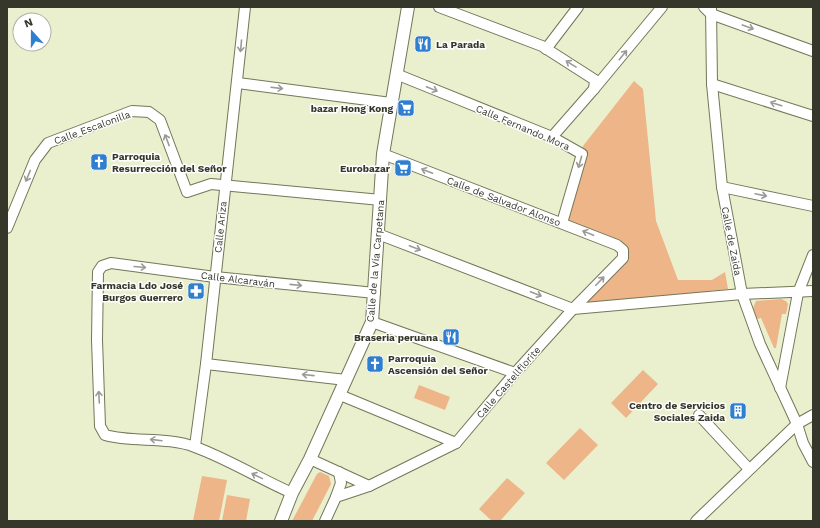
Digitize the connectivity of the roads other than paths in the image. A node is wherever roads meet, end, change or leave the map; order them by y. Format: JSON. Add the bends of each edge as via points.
{"nodes":[{"id":1,"x":245,"y":7,"type":"edge"},
{"id":2,"x":408,"y":7,"type":"edge"},
{"id":3,"x":439,"y":7,"type":"edge"},
{"id":4,"x":578,"y":7,"type":"edge"},
{"id":5,"x":662,"y":7,"type":"edge"},
{"id":6,"x":709,"y":9,"type":"edge"},
{"id":7,"x":546,"y":48,"type":"junction"},
{"id":8,"x":813,"y":50,"type":"edge"},
{"id":9,"x":396,"y":74,"type":"junction"},
{"id":10,"x":238,"y":83,"type":"junction"},
{"id":11,"x":712,"y":84,"type":"junction"},
{"id":12,"x":594,"y":89,"type":"junction"},
{"id":13,"x":391,"y":103,"type":"junction"},
{"id":14,"x":813,"y":116,"type":"edge"},
{"id":15,"x":552,"y":137,"type":"junction"},
{"id":16,"x":383,"y":154,"type":"junction"},
{"id":17,"x":225,"y":185,"type":"junction"},
{"id":18,"x":722,"y":187,"type":"junction"},
{"id":19,"x":381,"y":200,"type":"junction"},
{"id":20,"x":813,"y":206,"type":"edge"},
{"id":21,"x":562,"y":223,"type":"junction"},
{"id":22,"x":7,"y":228,"type":"edge"},
{"id":23,"x":378,"y":234,"type":"junction"},
{"id":24,"x":623,"y":250,"type":"joint"},
{"id":25,"x":813,"y":255,"type":"edge"},
{"id":26,"x":215,"y":277,"type":"junction"},
{"id":27,"x":813,"y":291,"type":"edge"},
{"id":28,"x":375,"y":293,"type":"junction"},
{"id":29,"x":798,"y":293,"type":"junction"},
{"id":30,"x":742,"y":294,"type":"junction"},
{"id":31,"x":573,"y":309,"type":"junction"},
{"id":32,"x":372,"y":322,"type":"junction"},
{"id":33,"x":206,"y":364,"type":"junction"},
{"id":34,"x":514,"y":374,"type":"junction"},
{"id":35,"x":346,"y":380,"type":"junction"},
{"id":36,"x":780,"y":388,"type":"junction"},
{"id":37,"x":340,"y":395,"type":"junction"},
{"id":38,"x":699,"y":415,"type":"dead end"},
{"id":39,"x":813,"y":415,"type":"edge"},
{"id":40,"x":797,"y":424,"type":"junction"},
{"id":41,"x":456,"y":443,"type":"junction"},
{"id":42,"x":195,"y":446,"type":"junction"},
{"id":43,"x":310,"y":459,"type":"junction"},
{"id":44,"x":813,"y":462,"type":"edge"},
{"id":45,"x":749,"y":469,"type":"junction"},
{"id":46,"x":339,"y":472,"type":"junction"},
{"id":47,"x":369,"y":486,"type":"junction"},
{"id":48,"x":292,"y":493,"type":"junction"},
{"id":49,"x":336,"y":498,"type":"junction"},
{"id":50,"x":281,"y":521,"type":"edge"},
{"id":51,"x":325,"y":521,"type":"edge"},
{"id":52,"x":696,"y":521,"type":"edge"}],
"edges":[{"from":1,"to":10,"type":"street","name":"Calle Ariza","one_way":true},
{"from":2,"to":9,"type":"street","name":"Calle de la Vía Carpetana"},
{"from":3,"to":7,"type":"street"},
{"from":4,"to":7,"type":"street"},
{"from":12,"to":5,"type":"street","one_way":true},
{"from":6,"to":8,"type":"street","one_way":true},
{"from":6,"to":11,"type":"street","name":"Calle de Zaida"},
{"from":12,"to":7,"type":"street","one_way":true,"via":[[595,80]]},
{"from":9,"to":13,"type":"street","name":"Calle de la Vía Carpetana"},
{"from":9,"to":15,"type":"street","name":"Calle Fernando Mora","one_way":true},
{"from":10,"to":13,"type":"street","one_way":true},
{"from":10,"to":17,"type":"street","name":"Calle Ariza"},
{"from":14,"to":11,"type":"street","one_way":true},
{"from":11,"to":18,"type":"street","name":"Calle de Zaida"},
{"from":12,"to":15,"type":"street"},
{"from":13,"to":16,"type":"street","name":"Calle de la Vía Carpetana"},
{"from":15,"to":21,"type":"street","name":"Calle Fernando Mora","one_way":true,"via":[[582,154]]},
{"from":16,"to":19,"type":"street","name":"Calle de la Vía Carpetana"},
{"from":21,"to":16,"type":"street","name":"Calle de Salvador Alonso","one_way":true},
{"from":17,"to":19,"type":"street"},
{"from":17,"to":22,"type":"street","name":"Calle Escalonilla","one_way":true,"via":[[211,184],[187,192],[160,120],[149,112],[132,111],[48,143],[35,160]]},
{"from":17,"to":26,"type":"street","name":"Calle Ariza"},
{"from":18,"to":20,"type":"street","one_way":true},
{"from":18,"to":30,"type":"street","name":"Calle de Zaida"},
{"from":19,"to":23,"type":"street","name":"Calle de la Vía Carpetana"},
{"from":24,"to":21,"type":"street","name":"Calle de Salvador Alonso","one_way":true,"via":[[617,245]]},
{"from":23,"to":28,"type":"street","name":"Calle de la Vía Carpetana"},
{"from":23,"to":31,"type":"street","one_way":true},
{"from":31,"to":24,"type":"street","name":"Calle Castellflorite","one_way":true,"via":[[623,258]]},
{"from":25,"to":29,"type":"street"},
{"from":26,"to":28,"type":"street","name":"Calle Alcaraván","one_way":true},
{"from":26,"to":33,"type":"street","name":"Calle Ariza"},
{"from":42,"to":26,"type":"street","name":"Calle Alcaraván","one_way":true,"via":[[155,439],[114,438],[104,435],[100,426],[97,280],[102,266],[111,263]]},
{"from":27,"to":29,"type":"street"},
{"from":28,"to":32,"type":"street","name":"Calle de la Vía Carpetana"},
{"from":29,"to":30,"type":"street"},
{"from":29,"to":36,"type":"street"},
{"from":30,"to":31,"type":"street"},
{"from":30,"to":36,"type":"street","name":"Calle de Zaida","via":[[760,344]]},
{"from":31,"to":34,"type":"street","name":"Calle Castellflorite"},
{"from":32,"to":34,"type":"street"},
{"from":32,"to":35,"type":"street","name":"Calle de la Vía Carpetana"},
{"from":35,"to":33,"type":"street","one_way":true},
{"from":33,"to":42,"type":"street","name":"Calle Ariza"},
{"from":34,"to":41,"type":"street","name":"Calle Castellflorite"},
{"from":35,"to":37,"type":"street","name":"Calle de la Vía Carpetana"},
{"from":36,"to":40,"type":"street","name":"Calle de Zaida"},
{"from":37,"to":41,"type":"street"},
{"from":37,"to":43,"type":"street","name":"Calle de la Vía Carpetana"},
{"from":38,"to":45,"type":"street"},
{"from":39,"to":40,"type":"street"},
{"from":40,"to":44,"type":"street","name":"Calle de Zaida"},
{"from":40,"to":45,"type":"street"},
{"from":41,"to":47,"type":"street","name":"Calle Castellflorite"},
{"from":48,"to":42,"type":"street","one_way":true},
{"from":43,"to":46,"type":"street"},
{"from":43,"to":48,"type":"street","name":"Calle de la Vía Carpetana"},
{"from":45,"to":52,"type":"street"},
{"from":46,"to":47,"type":"street"},
{"from":46,"to":49,"type":"street","via":[[341,483]]},
{"from":47,"to":49,"type":"street","name":"Calle Castellflorite"},
{"from":48,"to":50,"type":"street","name":"Calle de la Vía Carpetana"},
{"from":49,"to":51,"type":"street"}]}
